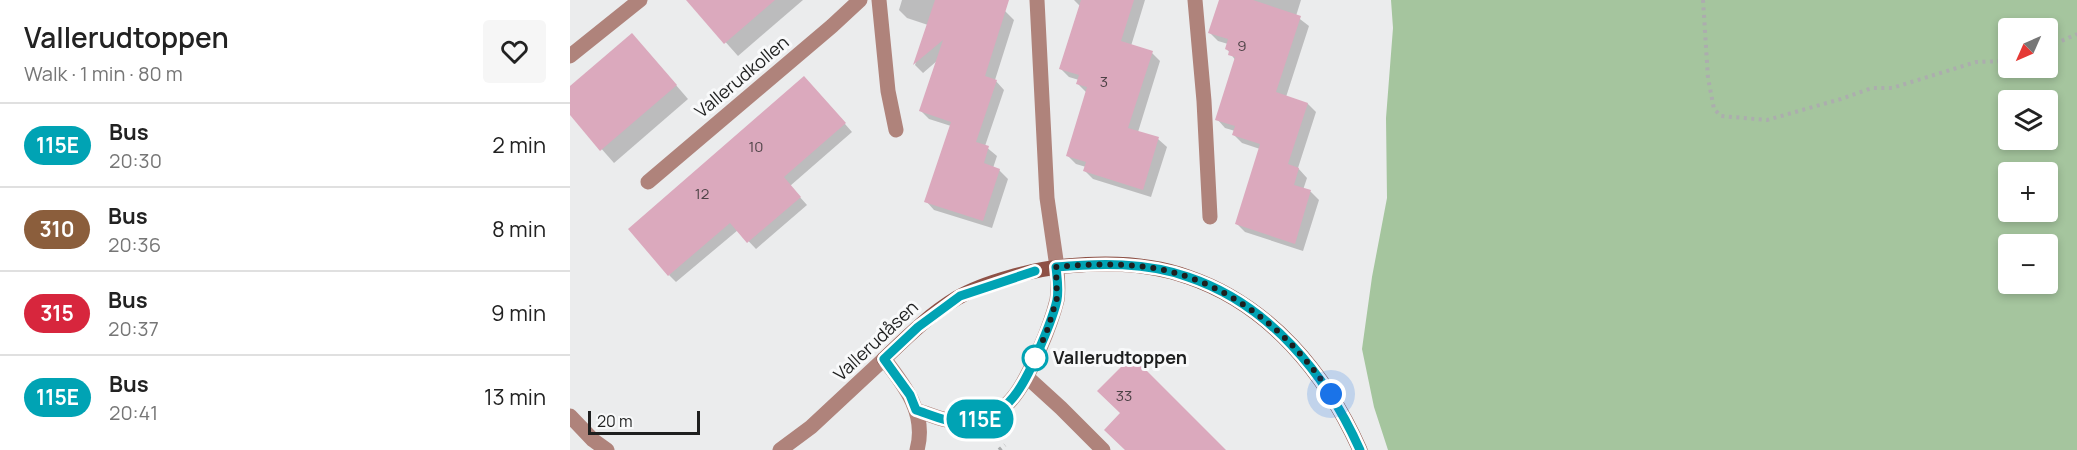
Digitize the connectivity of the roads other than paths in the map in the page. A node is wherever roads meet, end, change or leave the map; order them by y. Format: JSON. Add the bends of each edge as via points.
{"nodes":[{"id":1,"x":640,"y":0,"type":"edge"},
{"id":2,"x":860,"y":0,"type":"edge"},
{"id":3,"x":879,"y":0,"type":"edge"},
{"id":4,"x":1037,"y":0,"type":"edge"},
{"id":5,"x":1195,"y":0,"type":"edge"},
{"id":6,"x":570,"y":56,"type":"edge"},
{"id":7,"x":896,"y":130,"type":"dead end"},
{"id":8,"x":648,"y":182,"type":"dead end"},
{"id":9,"x":1210,"y":217,"type":"dead end"},
{"id":10,"x":1056,"y":267,"type":"junction"},
{"id":11,"x":884,"y":359,"type":"junction"},
{"id":12,"x":1027,"y":377,"type":"junction"},
{"id":13,"x":916,"y":410,"type":"junction"},
{"id":14,"x":570,"y":416,"type":"edge"},
{"id":15,"x":607,"y":450,"type":"edge"},
{"id":16,"x":780,"y":450,"type":"edge"},
{"id":17,"x":917,"y":450,"type":"edge"},
{"id":18,"x":1103,"y":450,"type":"edge"},
{"id":19,"x":1360,"y":450,"type":"edge"}],
"edges":[{"from":1,"to":6,"type":"street"},
{"from":2,"to":8,"type":"street","name":"Vallerudkollen"},
{"from":3,"to":7,"type":"street","via":[[888,92]]},
{"from":4,"to":10,"type":"street","via":[[1047,198]]},
{"from":5,"to":9,"type":"street"},
{"from":10,"to":11,"type":"street","name":"Vallerudåsen","via":[[960,296]]},
{"from":10,"to":12,"type":"street","via":[[1057,298]]},
{"from":10,"to":19,"type":"street","name":"Vallerudåsen","via":[[1089,264],[1158,269],[1223,292],[1258,315],[1304,357],[1339,407]]},
{"from":11,"to":13,"type":"street"},
{"from":11,"to":16,"type":"street","name":"Vallerudåsen","via":[[818,421]]},
{"from":12,"to":13,"type":"street","via":[[1010,402],[993,415],[971,422],[944,420]]},
{"from":12,"to":18,"type":"street"},
{"from":13,"to":17,"type":"street","via":[[920,431]]},
{"from":14,"to":15,"type":"street"}]}
